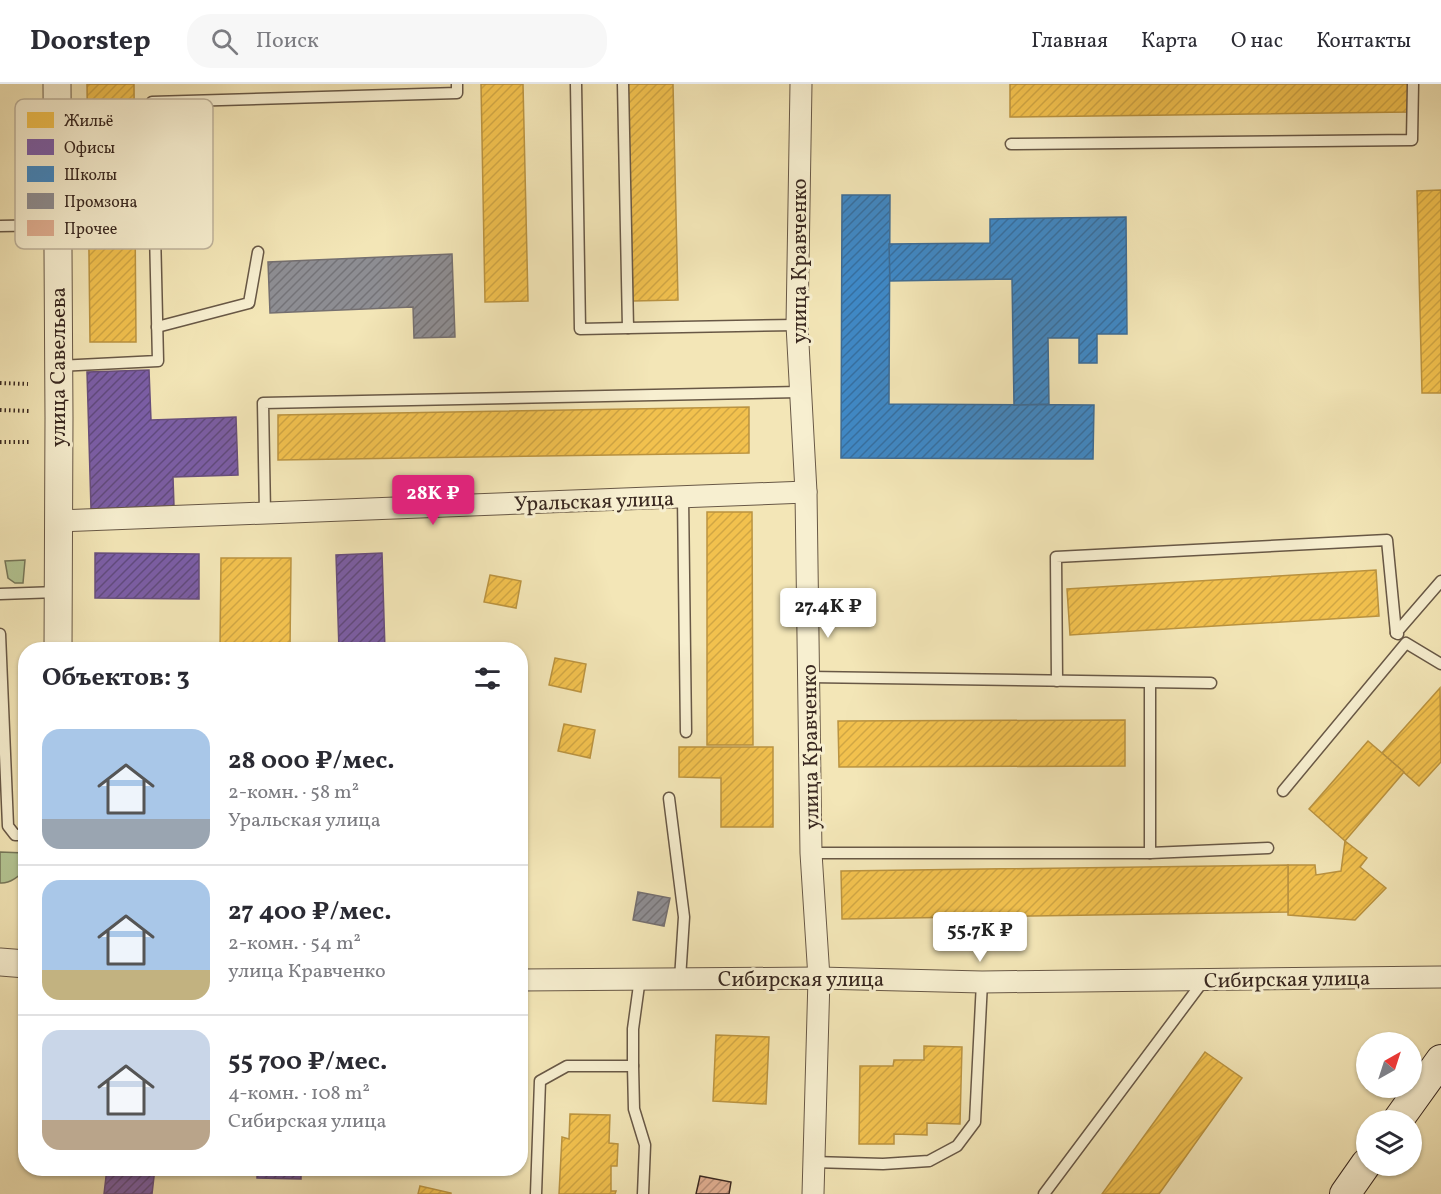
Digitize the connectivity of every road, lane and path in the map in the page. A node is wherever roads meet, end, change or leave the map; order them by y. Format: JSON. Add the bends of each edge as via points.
{"nodes":[{"id":1,"x":57,"y":84,"type":"edge"},
{"id":2,"x":457,"y":84,"type":"edge"},
{"id":3,"x":576,"y":84,"type":"edge"},
{"id":4,"x":623,"y":84,"type":"edge"},
{"id":5,"x":801,"y":84,"type":"edge"},
{"id":6,"x":1413,"y":84,"type":"edge"},
{"id":7,"x":57,"y":99,"type":"edge"},
{"id":8,"x":213,"y":100,"type":"edge"},
{"id":9,"x":1011,"y":144,"type":"dead end"},
{"id":10,"x":0,"y":226,"type":"edge"},
{"id":11,"x":15,"y":226,"type":"edge"},
{"id":12,"x":58,"y":249,"type":"edge"},
{"id":13,"x":155,"y":249,"type":"edge"},
{"id":14,"x":258,"y":252,"type":"dead end"},
{"id":15,"x":797,"y":325,"type":"junction"},
{"id":16,"x":157,"y":327,"type":"junction"},
{"id":17,"x":628,"y":328,"type":"junction"},
{"id":18,"x":58,"y":366,"type":"junction"},
{"id":19,"x":0,"y":383,"type":"edge"},
{"id":20,"x":28,"y":384,"type":"dead end"},
{"id":21,"x":800,"y":392,"type":"junction"},
{"id":22,"x":0,"y":410,"type":"edge"},
{"id":23,"x":29,"y":411,"type":"dead end"},
{"id":24,"x":0,"y":442,"type":"edge"},
{"id":25,"x":29,"y":442,"type":"dead end"},
{"id":26,"x":806,"y":492,"type":"junction"},
{"id":27,"x":683,"y":497,"type":"junction"},
{"id":28,"x":265,"y":513,"type":"junction"},
{"id":29,"x":58,"y":521,"type":"junction"},
{"id":30,"x":1441,"y":581,"type":"edge"},
{"id":31,"x":59,"y":592,"type":"junction"},
{"id":32,"x":0,"y":594,"type":"edge"},
{"id":33,"x":1396,"y":633,"type":"junction"},
{"id":34,"x":0,"y":634,"type":"edge"},
{"id":35,"x":58,"y":642,"type":"edge"},
{"id":36,"x":1406,"y":643,"type":"junction"},
{"id":37,"x":1441,"y":664,"type":"edge"},
{"id":38,"x":809,"y":677,"type":"junction"},
{"id":39,"x":1057,"y":681,"type":"junction"},
{"id":40,"x":1150,"y":683,"type":"junction"},
{"id":41,"x":1211,"y":683,"type":"dead end"},
{"id":42,"x":686,"y":732,"type":"dead end"},
{"id":43,"x":1283,"y":790,"type":"dead end"},
{"id":44,"x":669,"y":798,"type":"dead end"},
{"id":45,"x":18,"y":835,"type":"edge"},
{"id":46,"x":1268,"y":848,"type":"dead end"},
{"id":47,"x":811,"y":853,"type":"junction"},
{"id":48,"x":1150,"y":853,"type":"junction"},
{"id":49,"x":0,"y":962,"type":"edge"},
{"id":50,"x":18,"y":963,"type":"edge"},
{"id":51,"x":1441,"y":977,"type":"edge"},
{"id":52,"x":640,"y":978,"type":"junction"},
{"id":53,"x":819,"y":978,"type":"junction"},
{"id":54,"x":680,"y":979,"type":"junction"},
{"id":55,"x":528,"y":980,"type":"edge"},
{"id":56,"x":1204,"y":980,"type":"junction"},
{"id":57,"x":982,"y":982,"type":"junction"},
{"id":58,"x":1441,"y":1060,"type":"edge"},
{"id":59,"x":633,"y":1066,"type":"junction"},
{"id":60,"x":1405,"y":1110,"type":"edge"},
{"id":61,"x":813,"y":1162,"type":"junction"},
{"id":62,"x":1358,"y":1176,"type":"edge"},
{"id":63,"x":536,"y":1194,"type":"edge"},
{"id":64,"x":643,"y":1194,"type":"edge"},
{"id":65,"x":813,"y":1194,"type":"edge"},
{"id":66,"x":1044,"y":1194,"type":"edge"},
{"id":67,"x":1345,"y":1194,"type":"edge"}],
"edges":[{"from":1,"to":7,"type":"street","name":"улица Савельева"},
{"from":2,"to":8,"type":"lane","via":[[457,93]]},
{"from":3,"to":17,"type":"lane","via":[[580,329]]},
{"from":4,"to":17,"type":"lane"},
{"from":5,"to":15,"type":"street","name":"улица Кравченко"},
{"from":6,"to":9,"type":"lane","via":[[1412,140]]},
{"from":10,"to":11,"type":"lane"},
{"from":12,"to":18,"type":"street","name":"улица Савельева"},
{"from":13,"to":16,"type":"lane"},
{"from":14,"to":16,"type":"lane","via":[[249,303]]},
{"from":15,"to":17,"type":"lane"},
{"from":15,"to":21,"type":"street","name":"улица Кравченко"},
{"from":16,"to":18,"type":"lane","via":[[158,361]]},
{"from":18,"to":29,"type":"street","name":"улица Савельева"},
{"from":19,"to":20,"type":"path"},
{"from":21,"to":26,"type":"street","name":"улица Кравченко"},
{"from":21,"to":28,"type":"lane","via":[[263,403]]},
{"from":22,"to":23,"type":"path"},
{"from":24,"to":25,"type":"path"},
{"from":26,"to":27,"type":"street","name":"Уральская улица"},
{"from":26,"to":38,"type":"street","name":"улица Кравченко"},
{"from":27,"to":28,"type":"street","name":"Уральская улица"},
{"from":27,"to":42,"type":"lane"},
{"from":28,"to":29,"type":"street","name":"Уральская улица"},
{"from":29,"to":31,"type":"street","name":"улица Савельева"},
{"from":30,"to":33,"type":"lane"},
{"from":31,"to":32,"type":"lane"},
{"from":31,"to":35,"type":"street","name":"улица Савельева"},
{"from":33,"to":36,"type":"lane"},
{"from":33,"to":39,"type":"lane","via":[[1387,540],[1056,557]]},
{"from":34,"to":45,"type":"lane","via":[[8,826]]},
{"from":36,"to":37,"type":"lane"},
{"from":36,"to":43,"type":"lane"},
{"from":38,"to":39,"type":"lane"},
{"from":38,"to":47,"type":"street","name":"улица Кравченко"},
{"from":39,"to":40,"type":"lane"},
{"from":40,"to":41,"type":"lane"},
{"from":40,"to":48,"type":"lane"},
{"from":44,"to":54,"type":"lane","via":[[684,917]]},
{"from":46,"to":48,"type":"lane"},
{"from":47,"to":48,"type":"lane"},
{"from":47,"to":53,"type":"street","name":"улица Кравченко"},
{"from":49,"to":50,"type":"street"},
{"from":51,"to":56,"type":"street","name":"Сибирская улица"},
{"from":52,"to":54,"type":"street","name":"Сибирская улица"},
{"from":52,"to":55,"type":"street","name":"Сибирская улица"},
{"from":52,"to":59,"type":"lane"},
{"from":53,"to":54,"type":"street","name":"Сибирская улица"},
{"from":53,"to":57,"type":"street","name":"Сибирская улица"},
{"from":53,"to":61,"type":"street","name":"улица Кравченко"},
{"from":56,"to":57,"type":"street","name":"Сибирская улица"},
{"from":56,"to":66,"type":"lane"},
{"from":57,"to":61,"type":"lane","via":[[975,1122],[957,1146],[929,1161]]},
{"from":58,"to":60,"type":"main road"},
{"from":59,"to":63,"type":"lane","via":[[567,1066],[540,1082]]},
{"from":59,"to":64,"type":"lane","via":[[634,1109],[645,1145]]},
{"from":61,"to":65,"type":"street","name":"улица Кравченко"},
{"from":62,"to":67,"type":"main road"}]}
